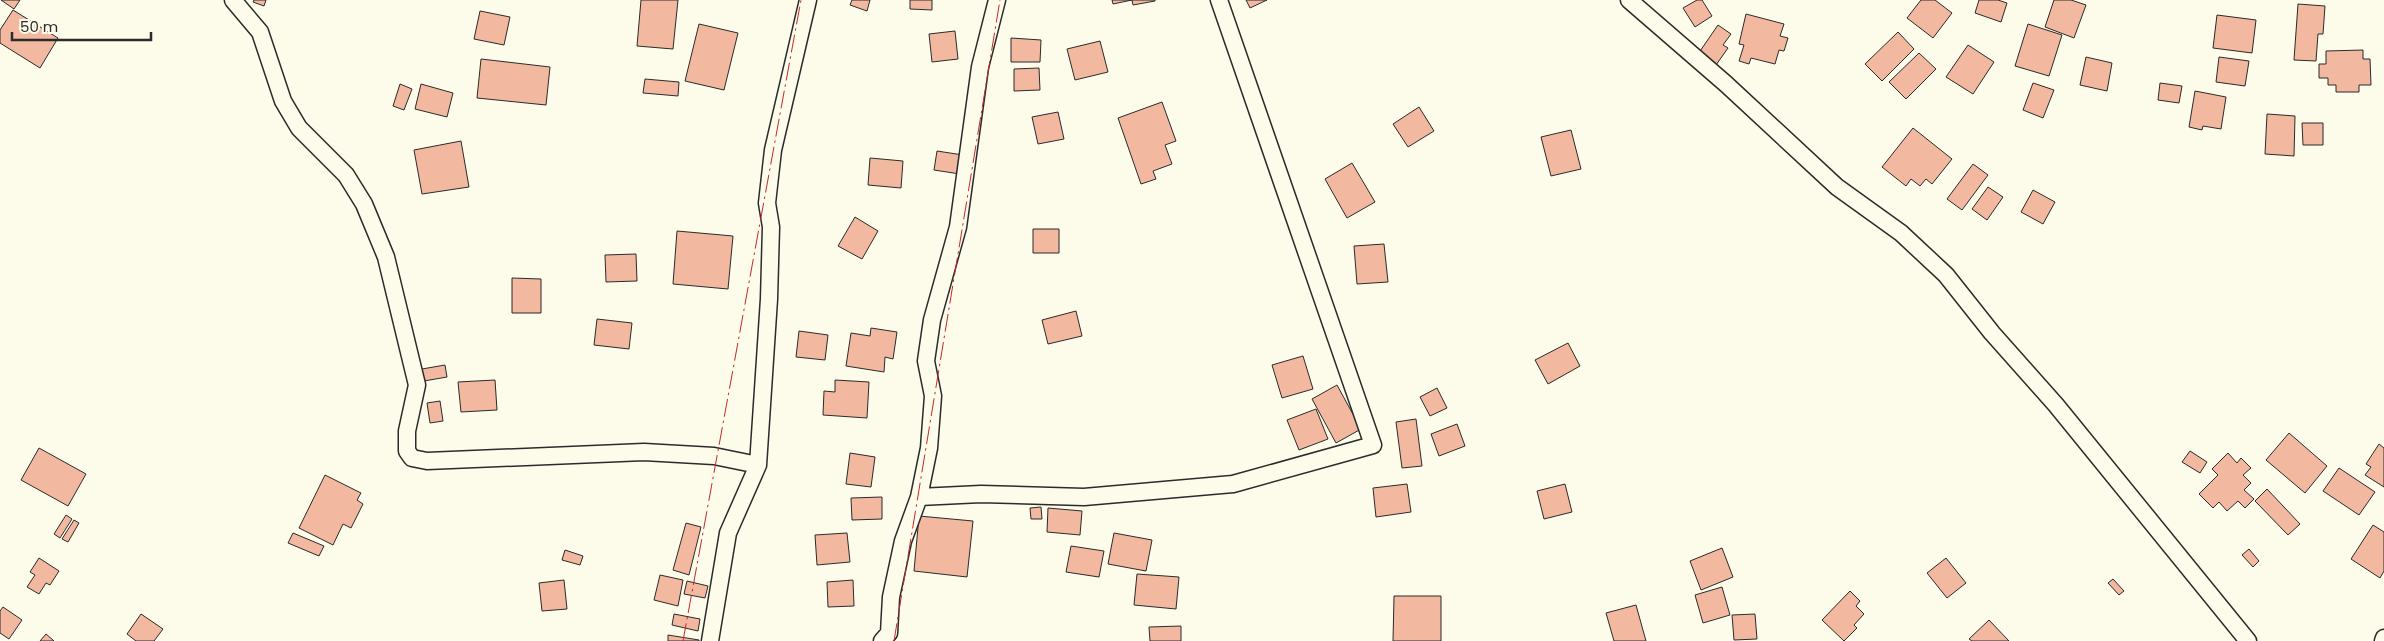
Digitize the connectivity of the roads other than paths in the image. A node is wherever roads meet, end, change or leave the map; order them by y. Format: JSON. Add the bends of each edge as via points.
{"nodes":[{"id":1,"x":232,"y":0,"type":"edge"},
{"id":2,"x":808,"y":0,"type":"edge"},
{"id":3,"x":997,"y":0,"type":"edge"},
{"id":4,"x":1219,"y":0,"type":"edge"},
{"id":5,"x":1629,"y":0,"type":"edge"},
{"id":6,"x":758,"y":465,"type":"junction"},
{"id":7,"x":919,"y":497,"type":"junction"},
{"id":8,"x":2245,"y":640,"type":"edge"},
{"id":9,"x":710,"y":641,"type":"edge"},
{"id":10,"x":882,"y":641,"type":"edge"}],
"edges":[{"from":1,"to":6,"type":"street","via":[[260,32],[283,101],[299,128],[346,175],[364,204],[386,257],[417,384],[407,431],[407,450],[412,458],[427,461],[644,452],[714,456]]},
{"from":2,"to":6,"type":"street","via":[[773,150],[767,203],[771,227],[769,299]]},
{"from":3,"to":7,"type":"street","via":[[980,67],[958,227],[931,328],[926,361],[933,396],[930,440]]},
{"from":4,"to":7,"type":"street","via":[[1373,445],[1233,484],[1084,497],[981,494]]},
{"from":5,"to":8,"type":"street","via":[[1837,187],[1901,232],[1946,275],[2056,405]]},
{"from":6,"to":9,"type":"street","via":[[728,533]]},
{"from":7,"to":10,"type":"street","via":[[891,598],[889,633]]}]}
